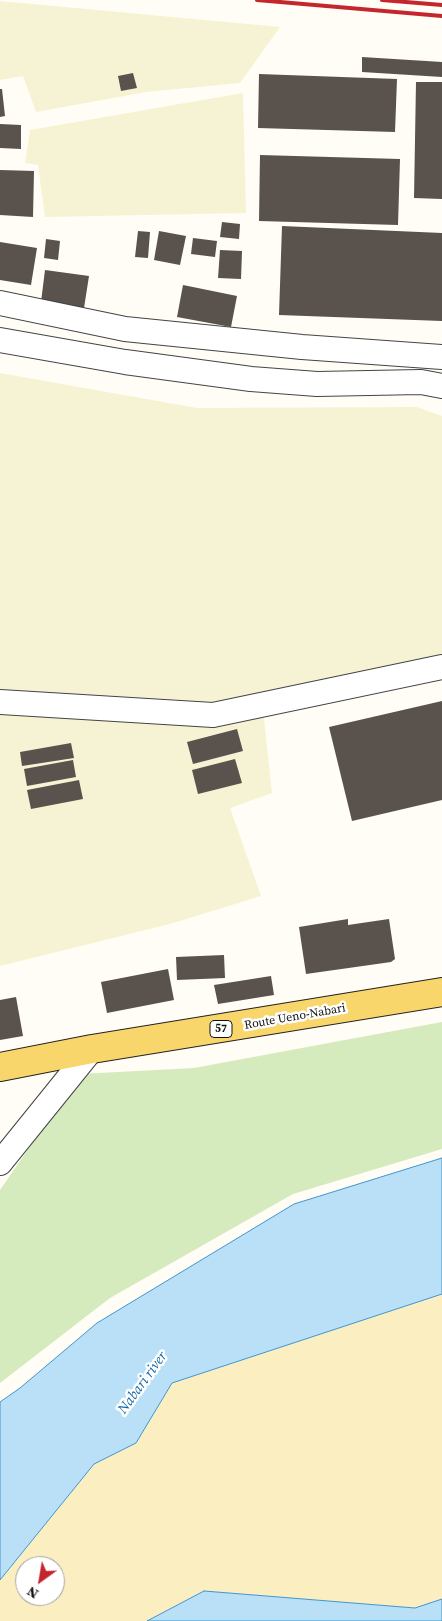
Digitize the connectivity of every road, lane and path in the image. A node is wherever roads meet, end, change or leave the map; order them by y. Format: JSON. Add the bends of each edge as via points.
{"nodes":[{"id":1,"x":0,"y":303,"type":"edge"},
{"id":2,"x":0,"y":340,"type":"edge"},
{"id":3,"x":442,"y":357,"type":"edge"},
{"id":4,"x":442,"y":386,"type":"edge"},
{"id":5,"x":442,"y":667,"type":"edge"},
{"id":6,"x":0,"y":702,"type":"edge"},
{"id":7,"x":442,"y":992,"type":"edge"},
{"id":8,"x":92,"y":1049,"type":"junction"},
{"id":9,"x":0,"y":1067,"type":"edge"},
{"id":10,"x":0,"y":1163,"type":"edge"}],
"edges":[{"from":1,"to":3,"type":"street","via":[[125,329]]},
{"from":2,"to":4,"type":"street","via":[[125,362],[251,379],[317,384],[421,382]]},
{"from":5,"to":6,"type":"street","via":[[214,715]]},
{"from":7,"to":8,"type":"main road","name":"Route Ueno-Nabari","number":"57"},
{"from":8,"to":9,"type":"main road","name":"Route Ueno-Nabari","number":"57"},
{"from":8,"to":10,"type":"street"}]}
